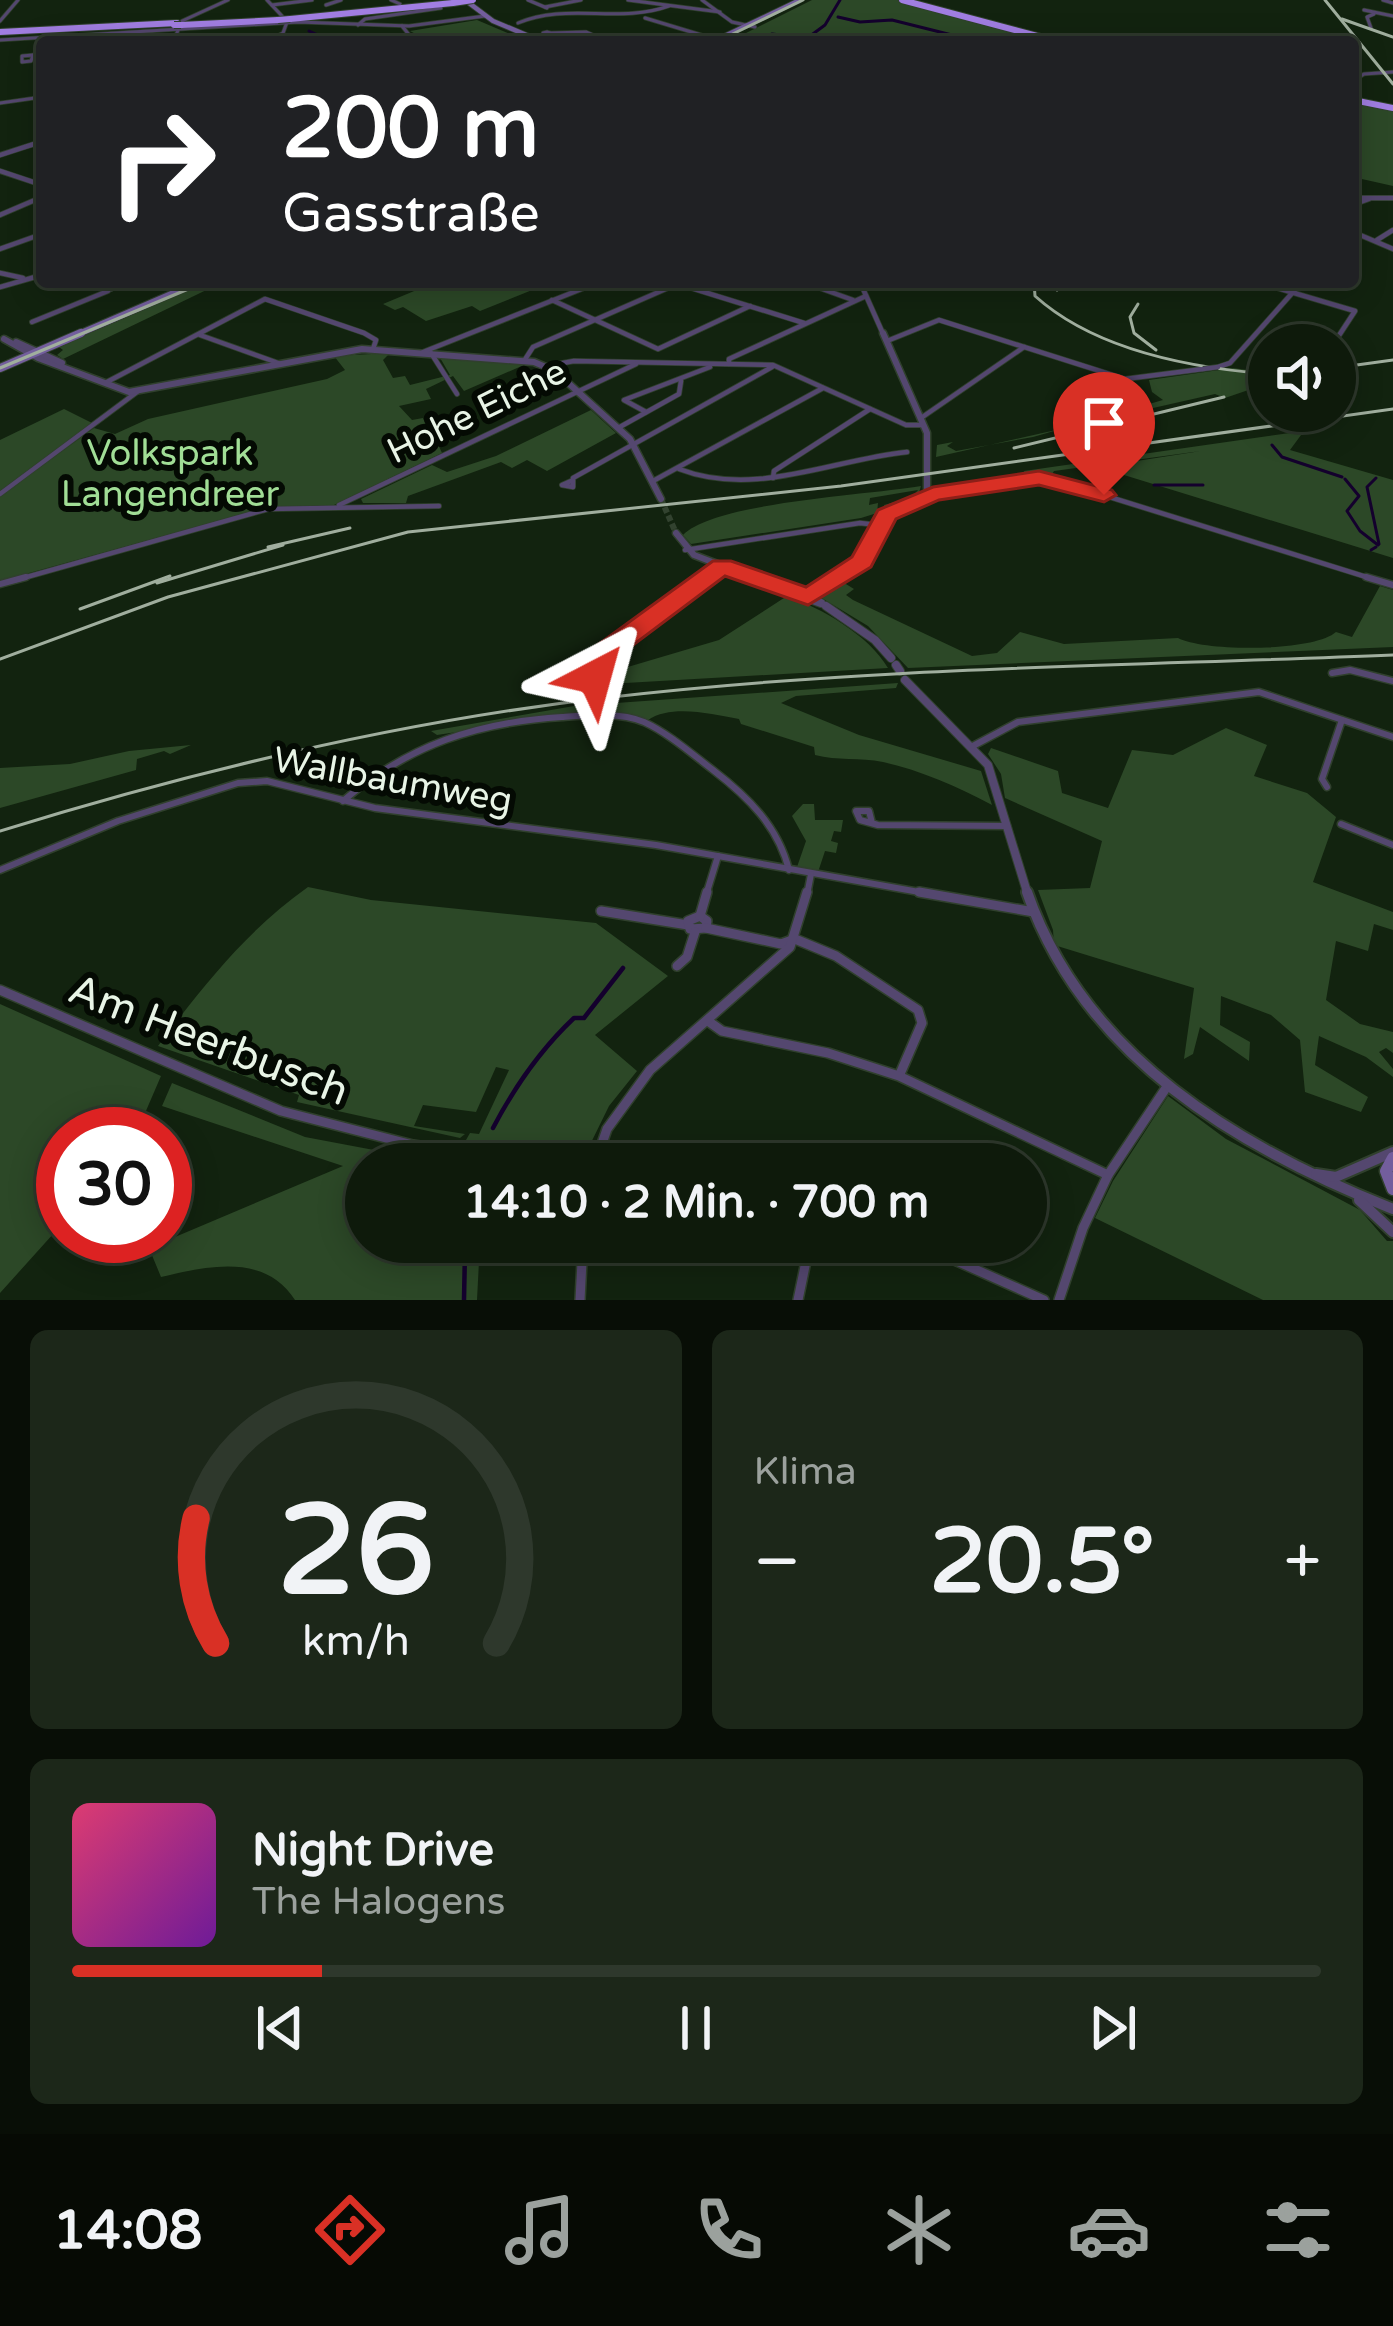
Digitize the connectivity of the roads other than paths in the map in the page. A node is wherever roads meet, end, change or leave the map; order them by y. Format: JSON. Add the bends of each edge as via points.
{"nodes":[{"id":1,"x":17,"y":0,"type":"edge"},
{"id":2,"x":228,"y":0,"type":"edge"},
{"id":3,"x":267,"y":0,"type":"edge"},
{"id":4,"x":312,"y":0,"type":"edge"},
{"id":5,"x":341,"y":0,"type":"edge"},
{"id":6,"x":529,"y":0,"type":"edge"},
{"id":7,"x":539,"y":0,"type":"edge"},
{"id":8,"x":580,"y":0,"type":"edge"},
{"id":9,"x":628,"y":0,"type":"edge"},
{"id":10,"x":678,"y":0,"type":"edge"},
{"id":11,"x":702,"y":0,"type":"edge"},
{"id":12,"x":800,"y":0,"type":"edge"},
{"id":13,"x":809,"y":0,"type":"edge"},
{"id":14,"x":1383,"y":0,"type":"edge"},
{"id":15,"x":456,"y":1,"type":"edge"},
{"id":16,"x":913,"y":1,"type":"edge"},
{"id":17,"x":1393,"y":3,"type":"edge"},
{"id":18,"x":272,"y":5,"type":"junction"},
{"id":19,"x":326,"y":5,"type":"dead end"},
{"id":20,"x":667,"y":6,"type":"junction"},
{"id":21,"x":545,"y":7,"type":"junction"},
{"id":22,"x":720,"y":12,"type":"junction"},
{"id":23,"x":1374,"y":12,"type":"junction"},
{"id":24,"x":1362,"y":13,"type":"dead end"},
{"id":25,"x":559,"y":15,"type":"junction"},
{"id":26,"x":1393,"y":16,"type":"edge"},
{"id":27,"x":481,"y":17,"type":"junction"},
{"id":28,"x":642,"y":17,"type":"junction"},
{"id":29,"x":0,"y":20,"type":"edge"},
{"id":30,"x":284,"y":20,"type":"junction"},
{"id":31,"x":518,"y":23,"type":"dead end"},
{"id":32,"x":436,"y":24,"type":"junction"},
{"id":33,"x":178,"y":25,"type":"junction"},
{"id":34,"x":358,"y":25,"type":"junction"},
{"id":35,"x":750,"y":26,"type":"junction"},
{"id":36,"x":405,"y":28,"type":"junction"},
{"id":37,"x":1371,"y":28,"type":"dead end"},
{"id":38,"x":549,"y":33,"type":"dead end"},
{"id":39,"x":0,"y":36,"type":"edge"},
{"id":40,"x":175,"y":36,"type":"edge"},
{"id":41,"x":279,"y":36,"type":"edge"},
{"id":42,"x":423,"y":36,"type":"edge"},
{"id":43,"x":521,"y":36,"type":"edge"},
{"id":44,"x":528,"y":36,"type":"edge"},
{"id":45,"x":596,"y":36,"type":"edge"},
{"id":46,"x":703,"y":36,"type":"edge"},
{"id":47,"x":729,"y":36,"type":"edge"},
{"id":48,"x":1037,"y":36,"type":"edge"},
{"id":49,"x":1047,"y":36,"type":"edge"},
{"id":50,"x":33,"y":56,"type":"dead end"},
{"id":51,"x":36,"y":56,"type":"edge"},
{"id":52,"x":1393,"y":72,"type":"edge"},
{"id":53,"x":1359,"y":77,"type":"edge"},
{"id":54,"x":36,"y":98,"type":"edge"},
{"id":55,"x":1359,"y":100,"type":"edge"},
{"id":56,"x":1,"y":102,"type":"edge"},
{"id":57,"x":1393,"y":106,"type":"edge"},
{"id":58,"x":36,"y":144,"type":"edge"},
{"id":59,"x":0,"y":155,"type":"edge"},
{"id":60,"x":0,"y":171,"type":"edge"},
{"id":61,"x":36,"y":183,"type":"edge"},
{"id":62,"x":1359,"y":195,"type":"edge"},
{"id":63,"x":1380,"y":197,"type":"junction"},
{"id":64,"x":1393,"y":197,"type":"edge"},
{"id":65,"x":36,"y":199,"type":"edge"},
{"id":66,"x":1359,"y":209,"type":"edge"},
{"id":67,"x":2,"y":213,"type":"edge"},
{"id":68,"x":1393,"y":230,"type":"edge"},
{"id":69,"x":1359,"y":231,"type":"edge"},
{"id":70,"x":36,"y":236,"type":"edge"},
{"id":71,"x":1377,"y":240,"type":"junction"},
{"id":72,"x":0,"y":249,"type":"edge"},
{"id":73,"x":1393,"y":249,"type":"edge"},
{"id":74,"x":0,"y":273,"type":"edge"},
{"id":75,"x":36,"y":277,"type":"edge"},
{"id":76,"x":27,"y":279,"type":"junction"},
{"id":77,"x":0,"y":286,"type":"edge"},
{"id":78,"x":107,"y":288,"type":"edge"},
{"id":79,"x":188,"y":288,"type":"edge"},
{"id":80,"x":583,"y":288,"type":"edge"},
{"id":81,"x":663,"y":288,"type":"edge"},
{"id":82,"x":691,"y":288,"type":"edge"},
{"id":83,"x":819,"y":288,"type":"edge"},
{"id":84,"x":863,"y":288,"type":"edge"},
{"id":85,"x":1279,"y":288,"type":"edge"},
{"id":86,"x":1297,"y":288,"type":"edge"},
{"id":87,"x":1294,"y":292,"type":"junction"},
{"id":88,"x":866,"y":296,"type":"junction"},
{"id":89,"x":552,"y":300,"type":"junction"},
{"id":90,"x":853,"y":300,"type":"junction"},
{"id":91,"x":750,"y":306,"type":"junction"},
{"id":92,"x":595,"y":320,"type":"junction"},
{"id":93,"x":32,"y":322,"type":"dead end"},
{"id":94,"x":804,"y":323,"type":"junction"},
{"id":95,"x":1346,"y":324,"type":"edge"},
{"id":96,"x":197,"y":334,"type":"junction"},
{"id":97,"x":2,"y":338,"type":"edge"},
{"id":98,"x":886,"y":341,"type":"junction"},
{"id":99,"x":374,"y":344,"type":"junction"},
{"id":100,"x":1024,"y":347,"type":"junction"},
{"id":101,"x":34,"y":353,"type":"junction"},
{"id":102,"x":427,"y":353,"type":"junction"},
{"id":103,"x":524,"y":361,"type":"junction"},
{"id":104,"x":636,"y":363,"type":"junction"},
{"id":105,"x":281,"y":364,"type":"junction"},
{"id":106,"x":729,"y":364,"type":"junction"},
{"id":107,"x":775,"y":365,"type":"junction"},
{"id":108,"x":0,"y":366,"type":"edge"},
{"id":109,"x":546,"y":366,"type":"junction"},
{"id":110,"x":710,"y":367,"type":"dead end"},
{"id":111,"x":681,"y":381,"type":"junction"},
{"id":112,"x":101,"y":385,"type":"junction"},
{"id":113,"x":825,"y":387,"type":"junction"},
{"id":114,"x":137,"y":392,"type":"junction"},
{"id":115,"x":578,"y":392,"type":"junction"},
{"id":116,"x":457,"y":394,"type":"dead end"},
{"id":117,"x":871,"y":409,"type":"junction"},
{"id":118,"x":646,"y":412,"type":"junction"},
{"id":119,"x":922,"y":422,"type":"junction"},
{"id":120,"x":618,"y":428,"type":"junction"},
{"id":121,"x":634,"y":444,"type":"junction"},
{"id":122,"x":908,"y":452,"type":"dead end"},
{"id":123,"x":679,"y":469,"type":"junction"},
{"id":124,"x":773,"y":478,"type":"junction"},
{"id":125,"x":571,"y":481,"type":"dead end"},
{"id":126,"x":653,"y":481,"type":"junction"},
{"id":127,"x":0,"y":494,"type":"edge"},
{"id":128,"x":933,"y":494,"type":"junction"},
{"id":129,"x":661,"y":500,"type":"tunnel mouth"},
{"id":130,"x":336,"y":506,"type":"junction"},
{"id":131,"x":439,"y":506,"type":"dead end"},
{"id":132,"x":877,"y":525,"type":"junction"},
{"id":133,"x":676,"y":533,"type":"tunnel mouth"},
{"id":134,"x":685,"y":550,"type":"junction"},
{"id":135,"x":722,"y":566,"type":"junction"},
{"id":136,"x":0,"y":584,"type":"edge"},
{"id":137,"x":1393,"y":585,"type":"edge"},
{"id":138,"x":808,"y":597,"type":"junction"},
{"id":139,"x":1332,"y":674,"type":"dead end"},
{"id":140,"x":595,"y":677,"type":"dead end"},
{"id":141,"x":1393,"y":681,"type":"edge"},
{"id":142,"x":1342,"y":719,"type":"junction"},
{"id":143,"x":1393,"y":737,"type":"edge"},
{"id":144,"x":971,"y":747,"type":"junction"},
{"id":145,"x":1328,"y":787,"type":"dead end"},
{"id":146,"x":343,"y":801,"type":"junction"},
{"id":147,"x":872,"y":823,"type":"dead end"},
{"id":148,"x":1341,"y":824,"type":"dead end"},
{"id":149,"x":1007,"y":826,"type":"junction"},
{"id":150,"x":1393,"y":844,"type":"edge"},
{"id":151,"x":718,"y":856,"type":"junction"},
{"id":152,"x":0,"y":870,"type":"edge"},
{"id":153,"x":789,"y":870,"type":"junction"},
{"id":154,"x":811,"y":874,"type":"junction"},
{"id":155,"x":602,"y":911,"type":"dead end"},
{"id":156,"x":1034,"y":912,"type":"junction"},
{"id":157,"x":696,"y":928,"type":"junction"},
{"id":158,"x":795,"y":939,"type":"junction"},
{"id":159,"x":677,"y":966,"type":"dead end"},
{"id":160,"x":0,"y":990,"type":"edge"},
{"id":161,"x":708,"y":1022,"type":"junction"},
{"id":162,"x":899,"y":1076,"type":"junction"},
{"id":163,"x":1168,"y":1085,"type":"junction"},
{"id":164,"x":405,"y":1143,"type":"edge"},
{"id":165,"x":603,"y":1143,"type":"edge"},
{"id":166,"x":1393,"y":1155,"type":"edge"},
{"id":167,"x":1306,"y":1173,"type":"junction"},
{"id":168,"x":1108,"y":1174,"type":"junction"},
{"id":169,"x":1393,"y":1189,"type":"edge"},
{"id":170,"x":1348,"y":1192,"type":"junction"},
{"id":171,"x":1393,"y":1209,"type":"edge"},
{"id":172,"x":1393,"y":1232,"type":"edge"},
{"id":173,"x":582,"y":1263,"type":"edge"},
{"id":174,"x":806,"y":1263,"type":"edge"},
{"id":175,"x":961,"y":1263,"type":"edge"},
{"id":176,"x":580,"y":1300,"type":"edge"},
{"id":177,"x":798,"y":1300,"type":"edge"},
{"id":178,"x":1044,"y":1300,"type":"edge"},
{"id":179,"x":1059,"y":1300,"type":"edge"}],
"edges":[{"from":1,"to":29,"type":"street"},
{"from":2,"to":33,"type":"street"},
{"from":3,"to":18,"type":"street"},
{"from":4,"to":18,"type":"street"},
{"from":5,"to":19,"type":"street"},
{"from":6,"to":7,"type":"street"},
{"from":6,"to":21,"type":"street"},
{"from":8,"to":21,"type":"street"},
{"from":9,"to":20,"type":"street"},
{"from":10,"to":20,"type":"street"},
{"from":11,"to":22,"type":"street"},
{"from":12,"to":35,"type":"main road"},
{"from":13,"to":35,"type":"main road"},
{"from":14,"to":17,"type":"street"},
{"from":15,"to":27,"type":"main road"},
{"from":15,"to":30,"type":"highway"},
{"from":15,"to":30,"type":"highway"},
{"from":15,"to":34,"type":"street"},
{"from":16,"to":48,"type":"highway"},
{"from":16,"to":49,"type":"highway"},
{"from":18,"to":30,"type":"street"},
{"from":20,"to":22,"type":"street"},
{"from":20,"to":28,"type":"street"},
{"from":21,"to":25,"type":"street"},
{"from":22,"to":35,"type":"street"},
{"from":23,"to":24,"type":"street"},
{"from":23,"to":26,"type":"street"},
{"from":23,"to":37,"type":"street"},
{"from":25,"to":28,"type":"street"},
{"from":25,"to":31,"type":"street"},
{"from":27,"to":32,"type":"street"},
{"from":27,"to":32,"type":"street"},
{"from":27,"to":43,"type":"main road"},
{"from":27,"to":44,"type":"main road"},
{"from":28,"to":46,"type":"street"},
{"from":30,"to":33,"type":"highway"},
{"from":30,"to":33,"type":"street"},
{"from":30,"to":34,"type":"street"},
{"from":30,"to":41,"type":"street"},
{"from":32,"to":36,"type":"street"},
{"from":33,"to":39,"type":"highway"},
{"from":33,"to":40,"type":"street"},
{"from":34,"to":36,"type":"street"},
{"from":35,"to":47,"type":"main road"},
{"from":36,"to":42,"type":"street"},
{"from":38,"to":45,"type":"street"},
{"from":50,"to":51,"type":"street"},
{"from":52,"to":53,"type":"street"},
{"from":54,"to":56,"type":"street"},
{"from":55,"to":57,"type":"highway"},
{"from":58,"to":59,"type":"street"},
{"from":60,"to":61,"type":"street"},
{"from":62,"to":63,"type":"street"},
{"from":63,"to":64,"type":"street"},
{"from":63,"to":66,"type":"street"},
{"from":65,"to":67,"type":"street"},
{"from":68,"to":71,"type":"street"},
{"from":69,"to":71,"type":"street"},
{"from":70,"to":72,"type":"street"},
{"from":71,"to":73,"type":"street"},
{"from":74,"to":76,"type":"street"},
{"from":75,"to":76,"type":"street"},
{"from":76,"to":77,"type":"street"},
{"from":78,"to":93,"type":"street"},
{"from":79,"to":101,"type":"main road"},
{"from":80,"to":89,"type":"street"},
{"from":81,"to":92,"type":"street"},
{"from":82,"to":91,"type":"street"},
{"from":83,"to":90,"type":"street"},
{"from":84,"to":88,"type":"street"},
{"from":85,"to":87,"type":"street"},
{"from":86,"to":87,"type":"street"},
{"from":87,"to":95,"type":"street","via":[[1355,310]]},
{"from":87,"to":100,"type":"street","bridge":true,"via":[[1218,367],[1130,380]]},
{"from":88,"to":90,"type":"street"},
{"from":88,"to":98,"type":"street"},
{"from":89,"to":92,"type":"street"},
{"from":89,"to":102,"type":"street"},
{"from":90,"to":94,"type":"street"},
{"from":91,"to":92,"type":"street","via":[[664,349]]},
{"from":91,"to":94,"type":"street"},
{"from":92,"to":103,"type":"street","via":[[530,348]]},
{"from":94,"to":106,"type":"street"},
{"from":96,"to":99,"type":"street","via":[[265,298]]},
{"from":96,"to":105,"type":"street"},
{"from":96,"to":112,"type":"street"},
{"from":97,"to":101,"type":"street"},
{"from":98,"to":100,"type":"street","via":[[935,320]]},
{"from":98,"to":119,"type":"street"},
{"from":99,"to":102,"type":"street"},
{"from":99,"to":105,"type":"street"},
{"from":100,"to":119,"type":"street"},
{"from":101,"to":108,"type":"main road"},
{"from":101,"to":112,"type":"street"},
{"from":102,"to":103,"type":"street"},
{"from":102,"to":116,"type":"street"},
{"from":103,"to":109,"type":"street"},
{"from":104,"to":106,"type":"street"},
{"from":104,"to":109,"type":"street"},
{"from":104,"to":115,"type":"street","name":"Hohe Eiche"},
{"from":105,"to":114,"type":"street"},
{"from":106,"to":107,"type":"street"},
{"from":107,"to":113,"type":"street"},
{"from":107,"to":121,"type":"street"},
{"from":109,"to":115,"type":"street"},
{"from":110,"to":111,"type":"street"},
{"from":111,"to":118,"type":"street","via":[[680,394]]},
{"from":111,"to":118,"type":"street","via":[[658,382],[624,400]]},
{"from":112,"to":114,"type":"street"},
{"from":113,"to":117,"type":"street"},
{"from":113,"to":123,"type":"street"},
{"from":114,"to":127,"type":"street"},
{"from":115,"to":120,"type":"street"},
{"from":115,"to":130,"type":"street","name":"Hohe Eiche"},
{"from":117,"to":119,"type":"street","via":[[906,425]]},
{"from":117,"to":124,"type":"street"},
{"from":118,"to":120,"type":"street"},
{"from":119,"to":128,"type":"street"},
{"from":120,"to":121,"type":"street"},
{"from":121,"to":125,"type":"street"},
{"from":121,"to":126,"type":"street"},
{"from":122,"to":124,"type":"street"},
{"from":123,"to":124,"type":"street","via":[[715,483]]},
{"from":123,"to":126,"type":"street"},
{"from":126,"to":129,"type":"street"},
{"from":128,"to":132,"type":"street"},
{"from":128,"to":137,"type":"street","via":[[1055,480]]},
{"from":130,"to":131,"type":"street","name":"Hohe Eiche"},
{"from":130,"to":136,"type":"street","name":"Hohe Eiche","via":[[268,509]]},
{"from":132,"to":134,"type":"street"},
{"from":132,"to":138,"type":"street","via":[[862,562]]},
{"from":133,"to":134,"type":"street"},
{"from":134,"to":135,"type":"street"},
{"from":135,"to":138,"type":"street"},
{"from":135,"to":140,"type":"street","via":[[595,660]]},
{"from":138,"to":144,"type":"street","via":[[874,640],[923,704]]},
{"from":139,"to":141,"type":"street","via":[[1350,670]]},
{"from":142,"to":143,"type":"street"},
{"from":142,"to":144,"type":"street","via":[[1250,692],[1018,722]]},
{"from":142,"to":145,"type":"street","via":[[1322,779]]},
{"from":144,"to":149,"type":"street","via":[[992,772]]},
{"from":146,"to":151,"type":"street","name":"Wallbaumweg"},
{"from":146,"to":152,"type":"street","name":"Wallbaumweg","via":[[267,781],[238,783]]},
{"from":146,"to":153,"type":"street","via":[[381,770],[452,734],[638,718],[756,806]]},
{"from":147,"to":149,"type":"street"},
{"from":148,"to":150,"type":"street"},
{"from":149,"to":156,"type":"street"},
{"from":151,"to":153,"type":"street","name":"Wallbaumweg"},
{"from":151,"to":157,"type":"street","via":[[700,916],[707,921]]},
{"from":153,"to":154,"type":"street","name":"Wallbaumweg"},
{"from":154,"to":156,"type":"street","name":"Wallbaumweg"},
{"from":154,"to":158,"type":"street"},
{"from":155,"to":157,"type":"street"},
{"from":156,"to":163,"type":"street","via":[[1084,998]]},
{"from":157,"to":158,"type":"street","via":[[781,944]]},
{"from":157,"to":159,"type":"street"},
{"from":158,"to":161,"type":"street"},
{"from":158,"to":162,"type":"street","via":[[836,956],[921,1014]]},
{"from":160,"to":164,"type":"street","name":"Am Heerbusch","via":[[281,1111]]},
{"from":161,"to":162,"type":"street"},
{"from":161,"to":165,"type":"street","via":[[632,1090]]},
{"from":162,"to":168,"type":"street"},
{"from":163,"to":167,"type":"street"},
{"from":163,"to":168,"type":"street"},
{"from":166,"to":167,"type":"street","via":[[1336,1177]]},
{"from":166,"to":169,"type":"main road","via":[[1386,1171]]},
{"from":167,"to":170,"type":"street"},
{"from":168,"to":179,"type":"street"},
{"from":170,"to":171,"type":"street"},
{"from":170,"to":172,"type":"street"},
{"from":173,"to":176,"type":"street"},
{"from":174,"to":177,"type":"street"},
{"from":175,"to":178,"type":"street"}]}
